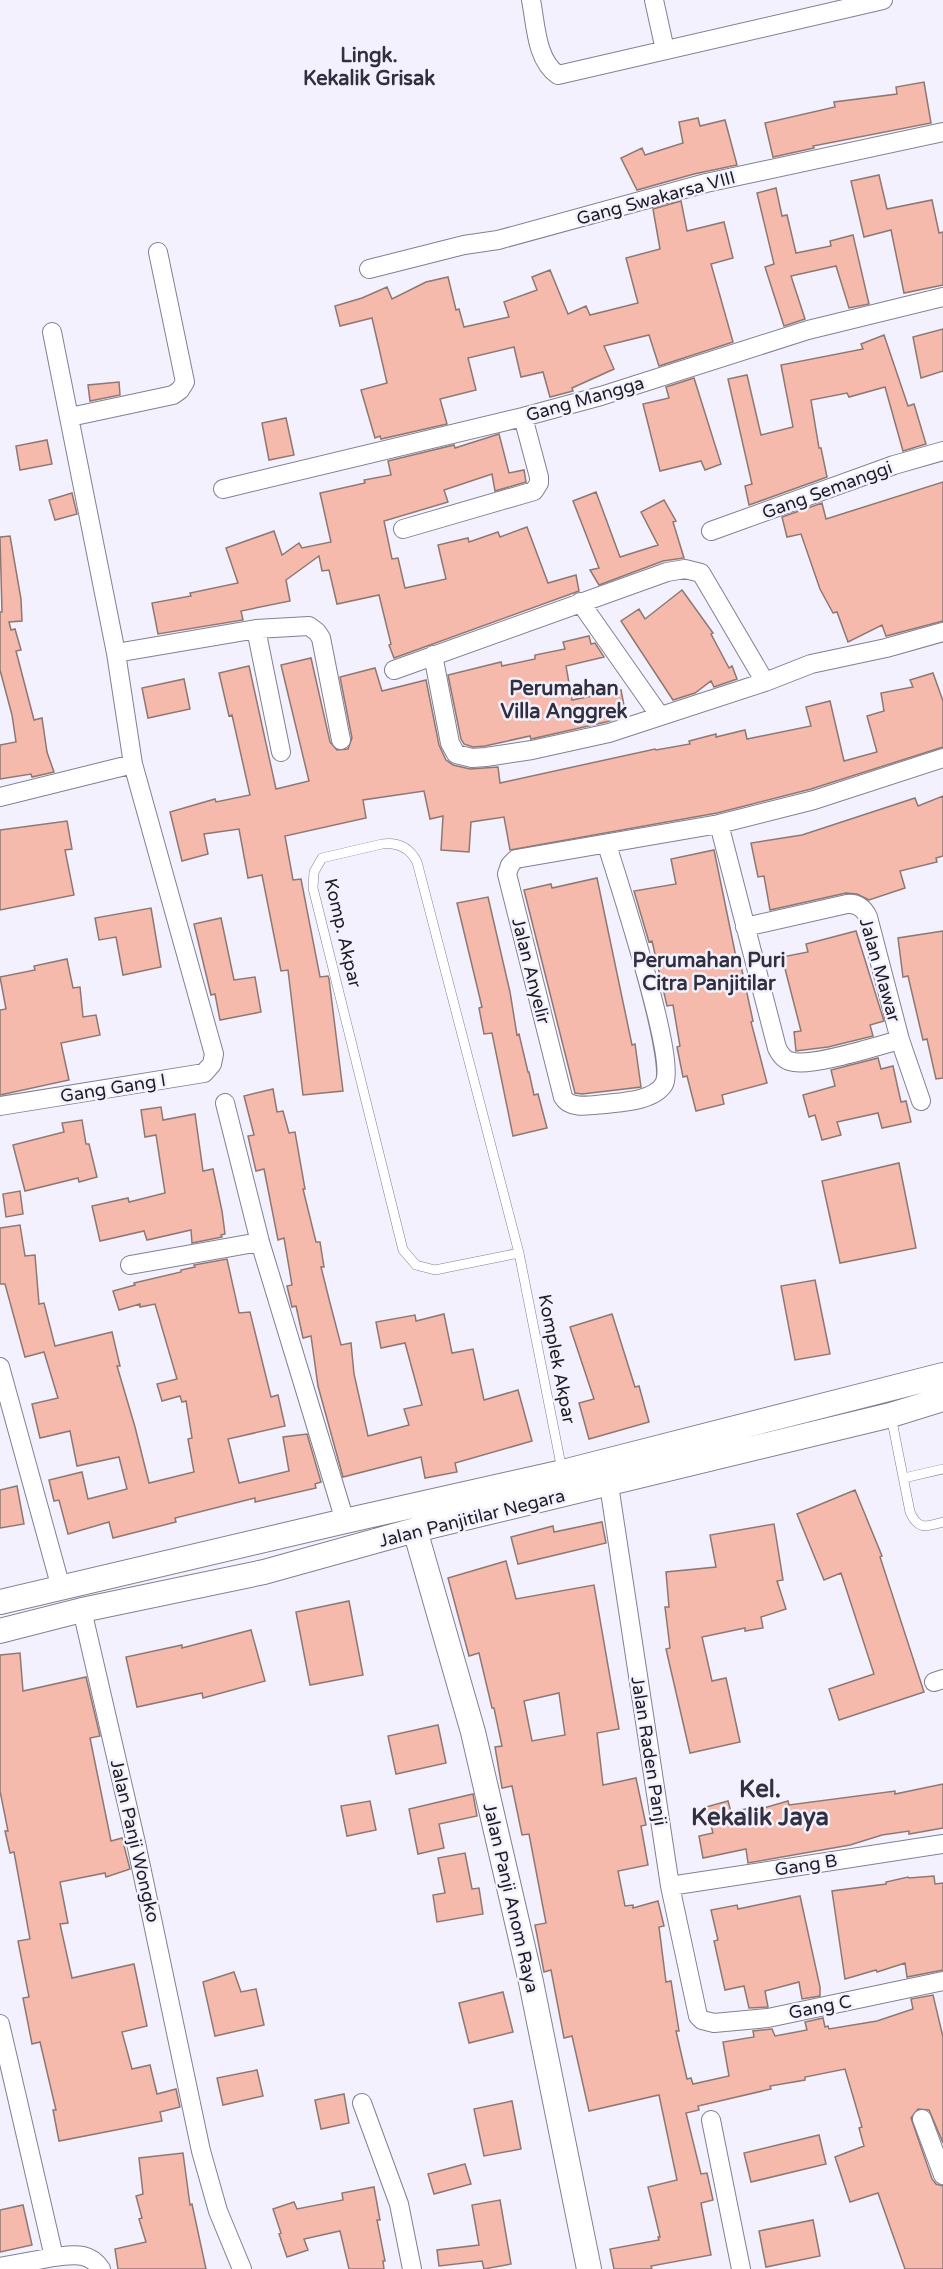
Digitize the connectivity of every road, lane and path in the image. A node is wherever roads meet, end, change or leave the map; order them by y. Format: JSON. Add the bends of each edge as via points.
{"nodes":[{"id":1,"x":531,"y":0,"type":"edge"},
{"id":2,"x":654,"y":0,"type":"edge"},
{"id":3,"x":884,"y":0,"type":"edge"},
{"id":4,"x":665,"y":50,"type":"junction"},
{"id":5,"x":943,"y":132,"type":"edge"},
{"id":6,"x":158,"y":252,"type":"dead end"},
{"id":7,"x":369,"y":269,"type":"dead end"},
{"id":8,"x":943,"y":297,"type":"edge"},
{"id":9,"x":52,"y":332,"type":"dead end"},
{"id":10,"x":70,"y":417,"type":"junction"},
{"id":11,"x":523,"y":417,"type":"junction"},
{"id":12,"x":943,"y":451,"type":"edge"},
{"id":13,"x":223,"y":489,"type":"dead end"},
{"id":14,"x":403,"y":529,"type":"dead end"},
{"id":15,"x":711,"y":531,"type":"dead end"},
{"id":16,"x":580,"y":602,"type":"junction"},
{"id":17,"x":256,"y":628,"type":"junction"},
{"id":18,"x":943,"y":632,"type":"edge"},
{"id":19,"x":116,"y":653,"type":"junction"},
{"id":20,"x":433,"y":655,"type":"junction"},
{"id":21,"x":394,"y":669,"type":"dead end"},
{"id":22,"x":765,"y":682,"type":"junction"},
{"id":23,"x":660,"y":716,"type":"junction"},
{"id":24,"x":341,"y":740,"type":"dead end"},
{"id":25,"x":281,"y":752,"type":"dead end"},
{"id":26,"x":943,"y":758,"type":"edge"},
{"id":27,"x":133,"y":764,"type":"junction"},
{"id":28,"x":0,"y":797,"type":"edge"},
{"id":29,"x":719,"y":824,"type":"junction"},
{"id":30,"x":608,"y":845,"type":"junction"},
{"id":31,"x":744,"y":927,"type":"junction"},
{"id":32,"x":900,"y":1040,"type":"junction"},
{"id":33,"x":921,"y":1101,"type":"dead end"},
{"id":34,"x":225,"y":1103,"type":"dead end"},
{"id":35,"x":0,"y":1106,"type":"edge"},
{"id":36,"x":260,"y":1242,"type":"junction"},
{"id":37,"x":519,"y":1253,"type":"junction"},
{"id":38,"x":130,"y":1265,"type":"dead end"},
{"id":39,"x":0,"y":1367,"type":"edge"},
{"id":40,"x":943,"y":1376,"type":"edge"},
{"id":41,"x":943,"y":1399,"type":"edge"},
{"id":42,"x":891,"y":1415,"type":"junction"},
{"id":43,"x":760,"y":1422,"type":"junction"},
{"id":44,"x":766,"y":1446,"type":"junction"},
{"id":45,"x":943,"y":1469,"type":"edge"},
{"id":46,"x":563,"y":1472,"type":"junction"},
{"id":47,"x":904,"y":1478,"type":"junction"},
{"id":48,"x":609,"y":1485,"type":"junction"},
{"id":49,"x":345,"y":1521,"type":"junction"},
{"id":50,"x":943,"y":1522,"type":"edge"},
{"id":51,"x":415,"y":1530,"type":"junction"},
{"id":52,"x":61,"y":1588,"type":"junction"},
{"id":53,"x":0,"y":1602,"type":"edge"},
{"id":54,"x":82,"y":1610,"type":"junction"},
{"id":55,"x":0,"y":1631,"type":"edge"},
{"id":56,"x":943,"y":1844,"type":"edge"},
{"id":57,"x":670,"y":1886,"type":"junction"},
{"id":58,"x":943,"y":1981,"type":"edge"},
{"id":59,"x":698,"y":2016,"type":"joint"},
{"id":60,"x":0,"y":2024,"type":"edge"},
{"id":61,"x":362,"y":2103,"type":"dead end"},
{"id":62,"x":922,"y":2119,"type":"dead end"},
{"id":63,"x":711,"y":2120,"type":"dead end"},
{"id":64,"x":943,"y":2175,"type":"edge"},
{"id":65,"x":54,"y":2257,"type":"junction"},
{"id":66,"x":0,"y":2267,"type":"edge"},
{"id":67,"x":101,"y":2269,"type":"edge"},
{"id":68,"x":242,"y":2269,"type":"edge"},
{"id":69,"x":412,"y":2269,"type":"edge"},
{"id":70,"x":589,"y":2269,"type":"edge"},
{"id":71,"x":741,"y":2269,"type":"edge"}],
"edges":[{"from":1,"to":4,"type":"street","via":[[543,60],[558,75]]},
{"from":2,"to":4,"type":"street"},
{"from":3,"to":4,"type":"street"},
{"from":5,"to":7,"type":"street","name":"Gang Swakarsa VIII","via":[[706,183],[498,240]]},
{"from":6,"to":10,"type":"street","via":[[185,382],[173,395]]},
{"from":8,"to":11,"type":"street","name":"Gang Mangga","via":[[808,330]]},
{"from":9,"to":10,"type":"street"},
{"from":10,"to":19,"type":"street"},
{"from":11,"to":13,"type":"street","name":"Gang Mangga"},
{"from":11,"to":14,"type":"street","via":[[539,477],[534,490]]},
{"from":12,"to":15,"type":"street","name":"Gang Semanggi"},
{"from":16,"to":20,"type":"street"},
{"from":16,"to":22,"type":"street","via":[[667,572],[695,570],[701,573]]},
{"from":16,"to":23,"type":"street"},
{"from":17,"to":19,"type":"street"},
{"from":17,"to":24,"type":"street","via":[[309,626],[321,638]]},
{"from":17,"to":25,"type":"street"},
{"from":18,"to":22,"type":"street","via":[[811,664]]},
{"from":19,"to":27,"type":"street"},
{"from":20,"to":21,"type":"street"},
{"from":20,"to":23,"type":"street","via":[[450,743],[456,754],[464,757],[532,750],[609,734]]},
{"from":22,"to":23,"type":"street"},
{"from":26,"to":29,"type":"street","via":[[814,800]]},
{"from":27,"to":28,"type":"street"},
{"from":27,"to":35,"type":"street","name":"Gang Gang I","via":[[214,1054],[212,1064],[204,1073]]},
{"from":29,"to":30,"type":"street"},
{"from":29,"to":31,"type":"street","name":"Jalan Mawar"},
{"from":30,"to":30,"type":"street","name":"Jalan Anyelir","via":[[516,859],[507,874],[562,1097],[572,1105],[637,1099],[658,1092],[665,1082],[656,1012]]},
{"from":31,"to":32,"type":"street","name":"Jalan Mawar","via":[[782,1058],[794,1062],[824,1059]]},
{"from":31,"to":32,"type":"street","name":"Jalan Mawar","via":[[847,904],[861,908],[868,917]]},
{"from":32,"to":33,"type":"street"},
{"from":34,"to":36,"type":"street"},
{"from":36,"to":38,"type":"street"},
{"from":36,"to":49,"type":"street"},
{"from":37,"to":37,"type":"lane","name":"Komp. Akpar","via":[[416,858],[405,848],[387,843],[322,858],[314,872],[313,888],[404,1250],[416,1265],[435,1270]]},
{"from":37,"to":46,"type":"lane","name":"Komplek Akpar"},
{"from":39,"to":52,"type":"street"},
{"from":40,"to":43,"type":"main road"},
{"from":41,"to":42,"type":"main road","name":"Jalan Panjitilar Negara"},
{"from":42,"to":44,"type":"main road","name":"Jalan Panjitilar Negara"},
{"from":42,"to":47,"type":"lane"},
{"from":43,"to":44,"type":"main road"},
{"from":43,"to":46,"type":"main road"},
{"from":44,"to":48,"type":"main road","name":"Jalan Panjitilar Negara"},
{"from":45,"to":47,"type":"lane"},
{"from":46,"to":49,"type":"main road"},
{"from":47,"to":50,"type":"lane","via":[[916,1524]]},
{"from":48,"to":51,"type":"main road","name":"Jalan Panjitilar Negara"},
{"from":48,"to":57,"type":"street","name":"Jalan Raden Panji"},
{"from":49,"to":52,"type":"main road"},
{"from":51,"to":54,"type":"main road","name":"Jalan Panjitilar Negara","via":[[264,1572]]},
{"from":51,"to":70,"type":"main road","name":"Jalan Panji Anom Raya","via":[[475,1743],[531,1982]]},
{"from":52,"to":53,"type":"main road"},
{"from":54,"to":55,"type":"main road","name":"Jalan Panjitilar Negara"},
{"from":54,"to":68,"type":"street","name":"Jalan Panji Wongko","via":[[201,2151],[218,2211]]},
{"from":56,"to":57,"type":"street","name":"Gang B"},
{"from":57,"to":59,"type":"street","name":"Jalan Raden Panji"},
{"from":58,"to":59,"type":"street","name":"Gang C","via":[[768,2018],[714,2023]]},
{"from":60,"to":65,"type":"street"},
{"from":61,"to":69,"type":"street","via":[[399,2204]]},
{"from":62,"to":64,"type":"street"},
{"from":63,"to":71,"type":"street"},
{"from":65,"to":66,"type":"street"},
{"from":65,"to":67,"type":"street","via":[[89,2256]]}]}
